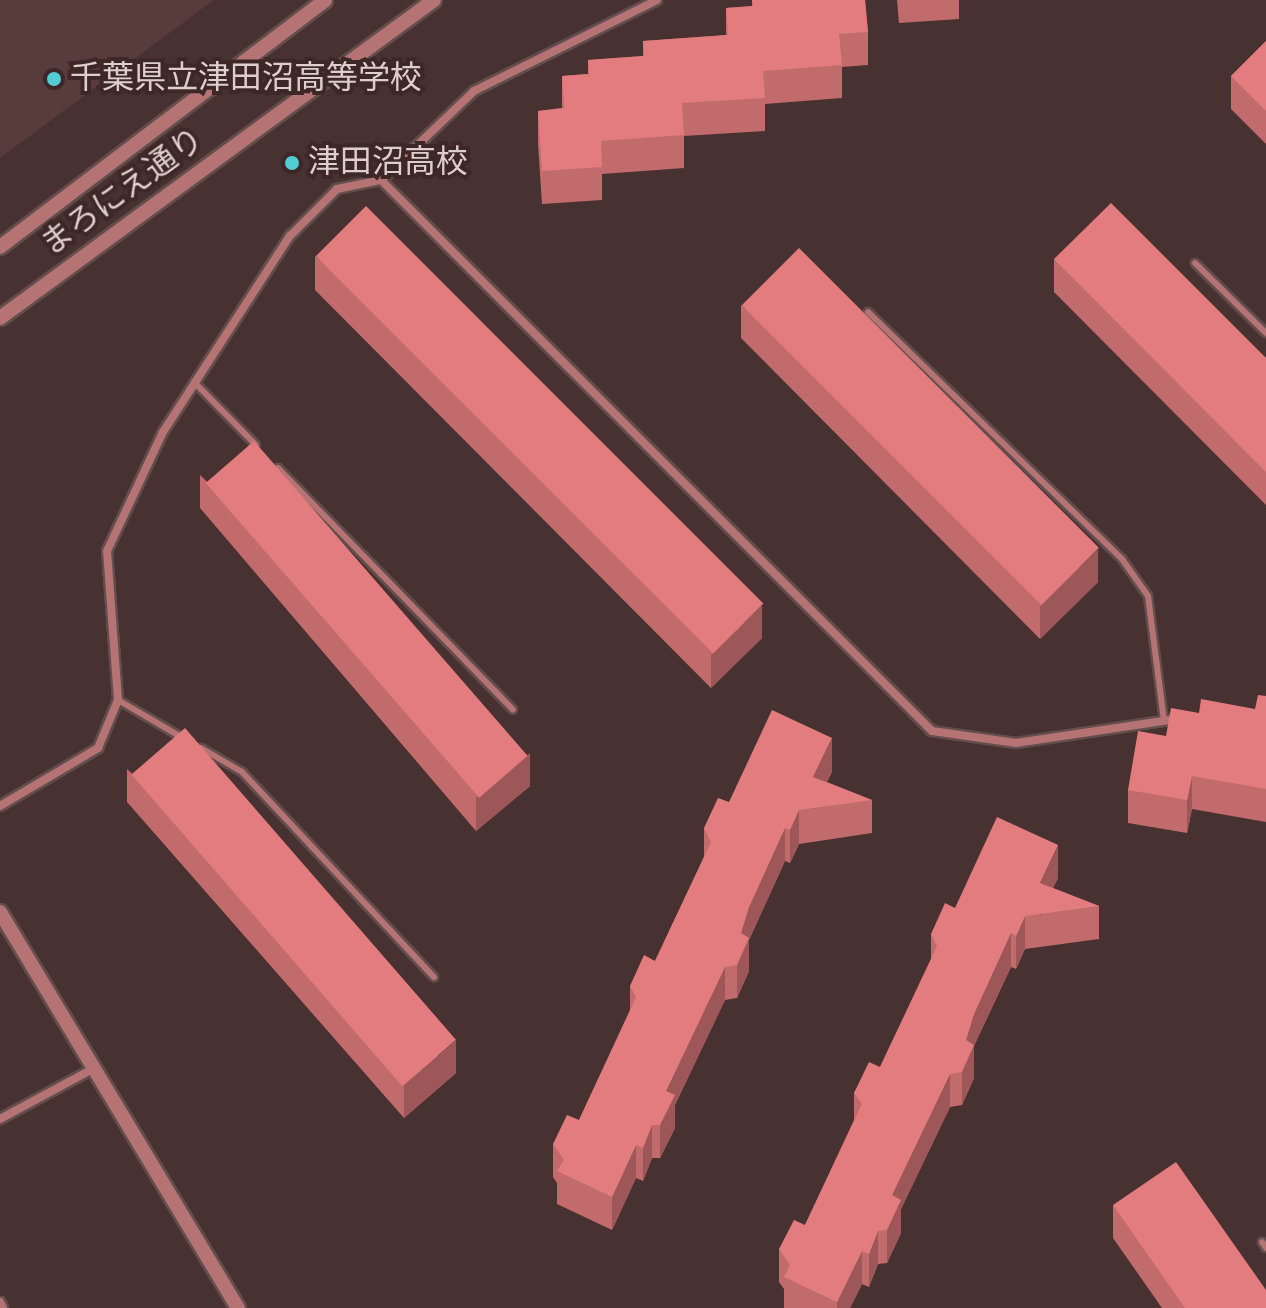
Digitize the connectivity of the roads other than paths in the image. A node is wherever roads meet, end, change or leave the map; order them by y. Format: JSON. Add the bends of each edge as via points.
{"nodes":[{"id":1,"x":325,"y":0,"type":"edge"},
{"id":2,"x":434,"y":0,"type":"edge"},
{"id":3,"x":657,"y":0,"type":"edge"},
{"id":4,"x":381,"y":180,"type":"junction"},
{"id":5,"x":0,"y":247,"type":"edge"},
{"id":6,"x":1195,"y":263,"type":"dead end"},
{"id":7,"x":868,"y":312,"type":"edge"},
{"id":8,"x":0,"y":318,"type":"edge"},
{"id":9,"x":1266,"y":333,"type":"edge"},
{"id":10,"x":194,"y":382,"type":"junction"},
{"id":11,"x":260,"y":450,"type":"edge"},
{"id":12,"x":271,"y":461,"type":"edge"},
{"id":13,"x":118,"y":700,"type":"junction"},
{"id":14,"x":513,"y":710,"type":"dead end"},
{"id":15,"x":1193,"y":717,"type":"edge"},
{"id":16,"x":1164,"y":721,"type":"junction"},
{"id":17,"x":0,"y":806,"type":"edge"},
{"id":18,"x":0,"y":912,"type":"edge"},
{"id":19,"x":434,"y":977,"type":"dead end"},
{"id":20,"x":93,"y":1069,"type":"junction"},
{"id":21,"x":0,"y":1119,"type":"edge"},
{"id":22,"x":0,"y":1302,"type":"edge"},
{"id":23,"x":3,"y":1308,"type":"edge"},
{"id":24,"x":238,"y":1308,"type":"edge"}],
"edges":[{"from":1,"to":5,"type":"street","name":"まろにえ通り"},
{"from":2,"to":8,"type":"street","name":"まろにえ通り"},
{"from":3,"to":4,"type":"street","via":[[474,91]]},
{"from":4,"to":10,"type":"street","via":[[337,189],[290,236]]},
{"from":4,"to":16,"type":"street","via":[[932,731],[1016,743]]},
{"from":6,"to":9,"type":"lane"},
{"from":7,"to":16,"type":"lane","via":[[1122,559],[1148,596]]},
{"from":10,"to":11,"type":"lane"},
{"from":10,"to":13,"type":"street","via":[[163,432],[107,551]]},
{"from":12,"to":14,"type":"lane"},
{"from":13,"to":17,"type":"street","via":[[98,748]]},
{"from":13,"to":19,"type":"lane","via":[[242,772]]},
{"from":15,"to":16,"type":"street"},
{"from":18,"to":20,"type":"street"},
{"from":20,"to":21,"type":"street"},
{"from":20,"to":24,"type":"street"},
{"from":22,"to":23,"type":"street"}]}
